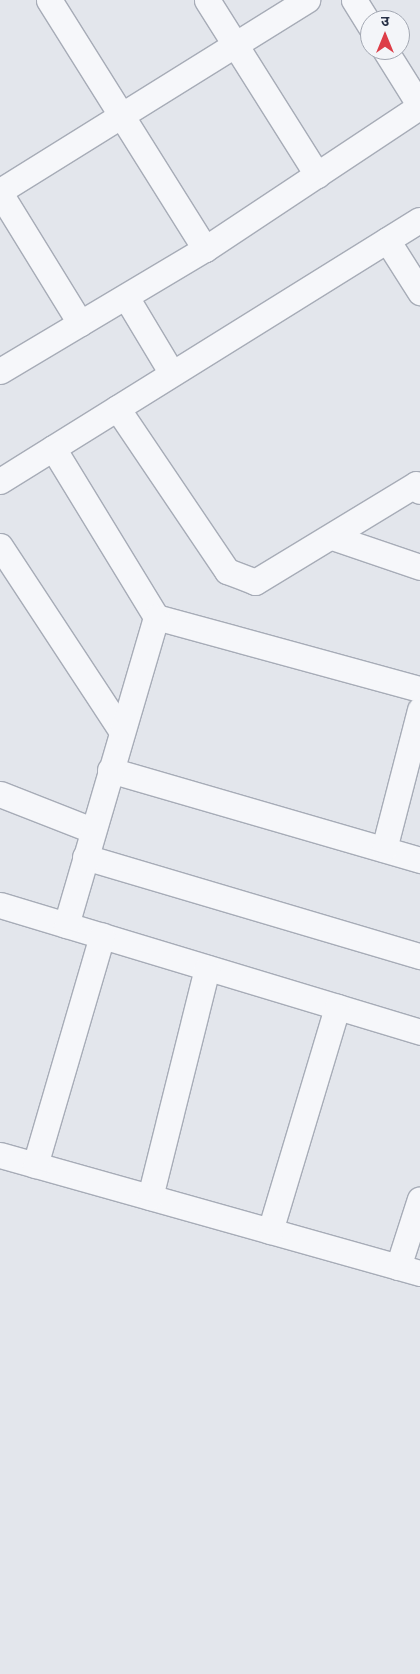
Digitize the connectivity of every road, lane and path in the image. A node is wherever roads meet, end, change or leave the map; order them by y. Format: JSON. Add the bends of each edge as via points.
{"nodes":[{"id":1,"x":49,"y":0,"type":"edge"},
{"id":2,"x":207,"y":0,"type":"edge"},
{"id":3,"x":307,"y":0,"type":"edge"},
{"id":4,"x":236,"y":46,"type":"junction"},
{"id":5,"x":391,"y":60,"type":"edge"},
{"id":6,"x":420,"y":106,"type":"edge"},
{"id":7,"x":121,"y":115,"type":"junction"},
{"id":8,"x":317,"y":175,"type":"junction"},
{"id":9,"x":0,"y":192,"type":"edge"},
{"id":10,"x":420,"y":220,"type":"edge"},
{"id":11,"x":387,"y":240,"type":"junction"},
{"id":12,"x":205,"y":249,"type":"junction"},
{"id":13,"x":420,"y":292,"type":"edge"},
{"id":14,"x":126,"y":297,"type":"junction"},
{"id":15,"x":80,"y":324,"type":"junction"},
{"id":16,"x":0,"y":370,"type":"edge"},
{"id":17,"x":171,"y":372,"type":"junction"},
{"id":18,"x":117,"y":408,"type":"junction"},
{"id":19,"x":53,"y":448,"type":"junction"},
{"id":20,"x":0,"y":481,"type":"edge"},
{"id":21,"x":420,"y":491,"type":"edge"},
{"id":22,"x":332,"y":537,"type":"junction"},
{"id":23,"x":0,"y":546,"type":"edge"},
{"id":24,"x":420,"y":567,"type":"edge"},
{"id":25,"x":156,"y":617,"type":"junction"},
{"id":26,"x":420,"y":689,"type":"edge"},
{"id":27,"x":420,"y":710,"type":"edge"},
{"id":28,"x":122,"y":732,"type":"junction"},
{"id":29,"x":110,"y":770,"type":"junction"},
{"id":30,"x":0,"y":794,"type":"edge"},
{"id":31,"x":92,"y":830,"type":"junction"},
{"id":32,"x":384,"y":849,"type":"junction"},
{"id":33,"x":85,"y":857,"type":"junction"},
{"id":34,"x":420,"y":860,"type":"edge"},
{"id":35,"x":0,"y":905,"type":"edge"},
{"id":36,"x":66,"y":925,"type":"junction"},
{"id":37,"x":102,"y":936,"type":"junction"},
{"id":38,"x":420,"y":956,"type":"edge"},
{"id":39,"x":207,"y":968,"type":"junction"},
{"id":40,"x":336,"y":1007,"type":"junction"},
{"id":41,"x":420,"y":1032,"type":"edge"},
{"id":42,"x":0,"y":1155,"type":"edge"},
{"id":43,"x":35,"y":1165,"type":"junction"},
{"id":44,"x":150,"y":1197,"type":"junction"},
{"id":45,"x":420,"y":1199,"type":"edge"},
{"id":46,"x":270,"y":1231,"type":"junction"},
{"id":47,"x":409,"y":1270,"type":"edge"}],
"edges":[{"from":1,"to":7,"type":"street"},
{"from":2,"to":4,"type":"street"},
{"from":3,"to":4,"type":"street"},
{"from":4,"to":7,"type":"street"},
{"from":4,"to":8,"type":"street"},
{"from":5,"to":6,"type":"street"},
{"from":6,"to":8,"type":"street"},
{"from":7,"to":9,"type":"street"},
{"from":7,"to":12,"type":"street"},
{"from":8,"to":12,"type":"street"},
{"from":9,"to":15,"type":"street"},
{"from":10,"to":11,"type":"street"},
{"from":11,"to":13,"type":"street"},
{"from":11,"to":17,"type":"street"},
{"from":12,"to":14,"type":"street"},
{"from":14,"to":15,"type":"street"},
{"from":14,"to":17,"type":"street"},
{"from":15,"to":16,"type":"street"},
{"from":17,"to":18,"type":"street"},
{"from":18,"to":19,"type":"street"},
{"from":18,"to":22,"type":"street","via":[[227,571],[256,582]]},
{"from":19,"to":20,"type":"street"},
{"from":19,"to":25,"type":"street"},
{"from":21,"to":22,"type":"street","via":[[416,484]]},
{"from":22,"to":24,"type":"street"},
{"from":23,"to":28,"type":"street"},
{"from":25,"to":26,"type":"street"},
{"from":25,"to":28,"type":"street"},
{"from":27,"to":32,"type":"street"},
{"from":28,"to":29,"type":"street"},
{"from":29,"to":31,"type":"street"},
{"from":29,"to":32,"type":"street"},
{"from":30,"to":31,"type":"street"},
{"from":31,"to":33,"type":"street"},
{"from":32,"to":34,"type":"street"},
{"from":33,"to":36,"type":"street"},
{"from":33,"to":38,"type":"street"},
{"from":35,"to":36,"type":"street"},
{"from":36,"to":37,"type":"street"},
{"from":37,"to":39,"type":"street"},
{"from":37,"to":43,"type":"street"},
{"from":39,"to":40,"type":"street"},
{"from":39,"to":44,"type":"street"},
{"from":40,"to":41,"type":"street"},
{"from":40,"to":46,"type":"street"},
{"from":42,"to":43,"type":"street"},
{"from":43,"to":44,"type":"street"},
{"from":44,"to":46,"type":"street"},
{"from":45,"to":47,"type":"street"},
{"from":46,"to":47,"type":"street"}]}
